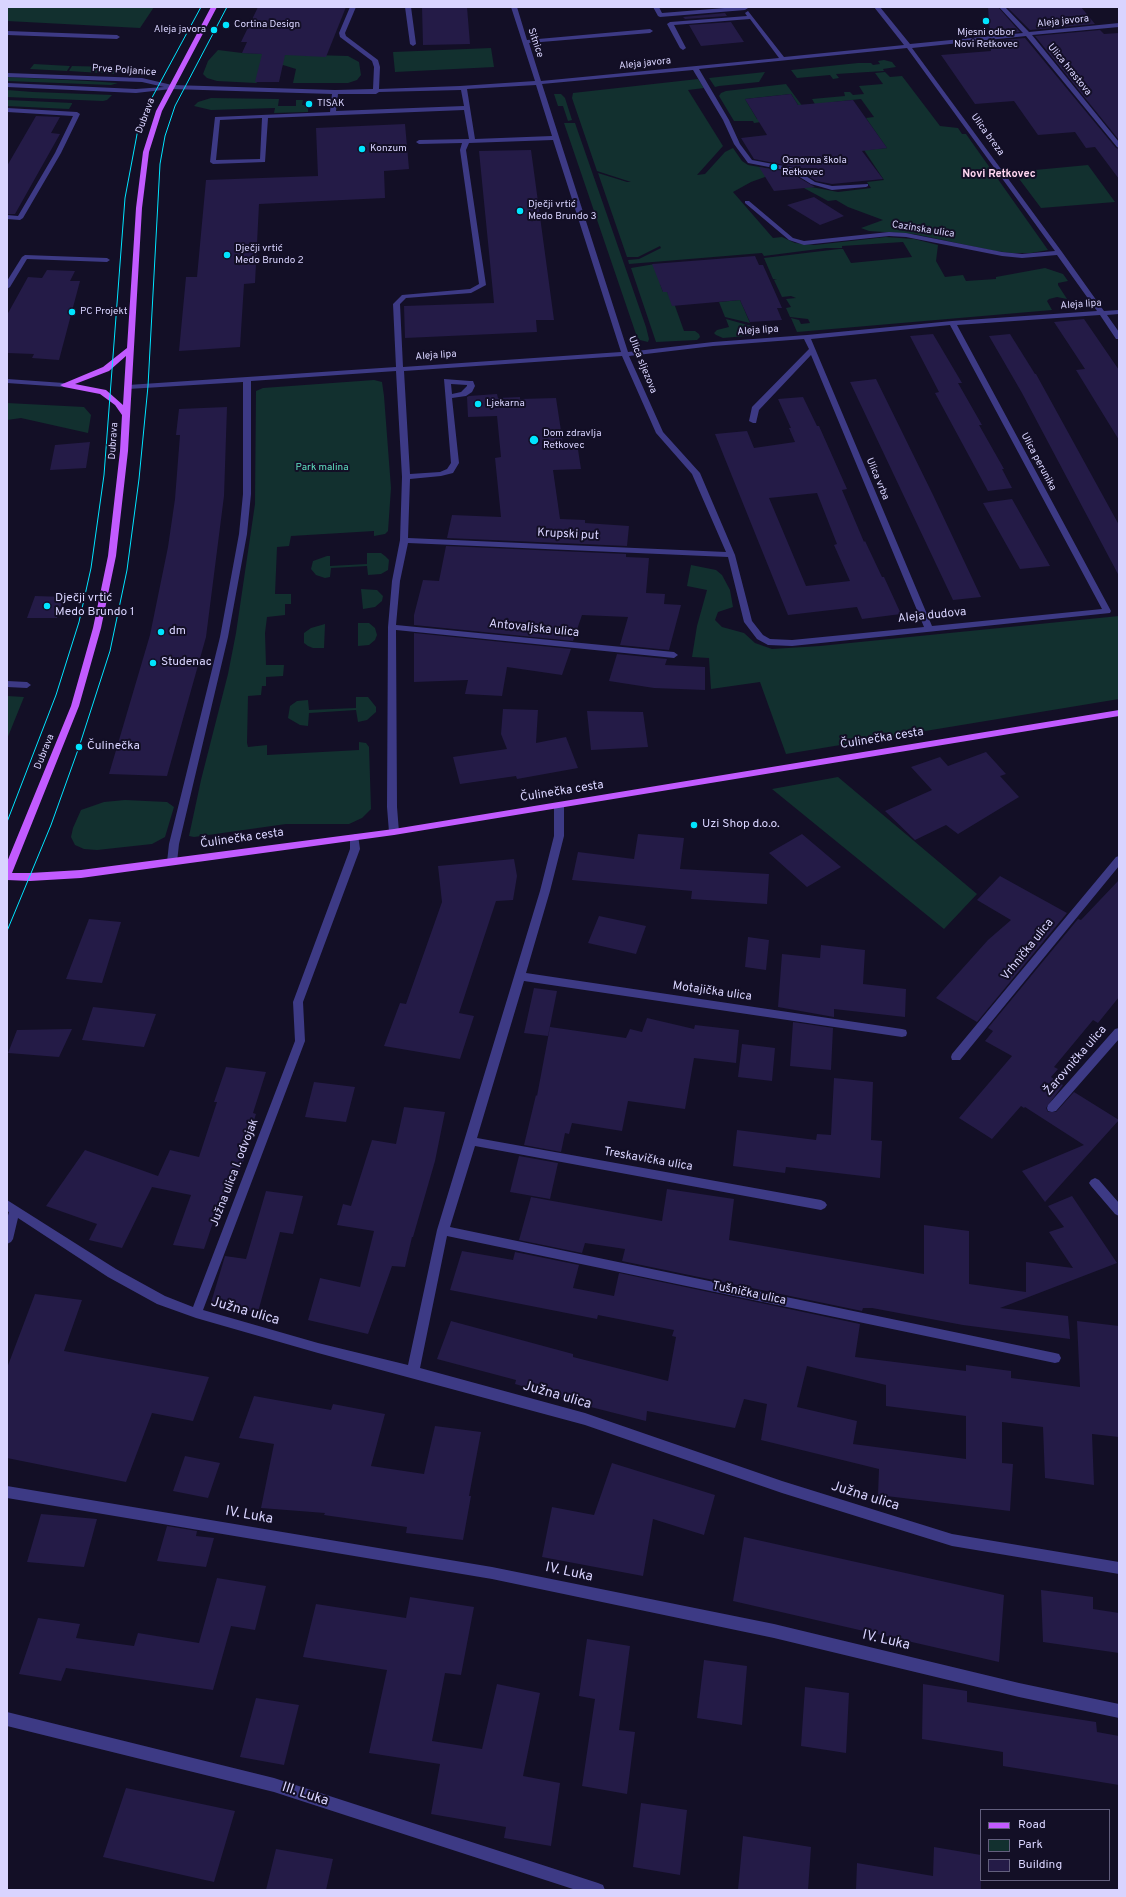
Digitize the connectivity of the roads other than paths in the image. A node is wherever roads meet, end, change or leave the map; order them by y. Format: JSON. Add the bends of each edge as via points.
{"nodes":[{"id":1,"x":214,"y":7,"type":"edge"},
{"id":2,"x":352,"y":7,"type":"edge"},
{"id":3,"x":408,"y":7,"type":"edge"},
{"id":4,"x":514,"y":7,"type":"edge"},
{"id":5,"x":656,"y":7,"type":"edge"},
{"id":6,"x":877,"y":7,"type":"edge"},
{"id":7,"x":1002,"y":7,"type":"edge"},
{"id":8,"x":745,"y":8,"type":"edge"},
{"id":9,"x":752,"y":17,"type":"junction"},
{"id":10,"x":1119,"y":25,"type":"edge"},
{"id":11,"x":650,"y":31,"type":"dead end"},
{"id":12,"x":7,"y":33,"type":"edge"},
{"id":13,"x":1027,"y":34,"type":"junction"},
{"id":14,"x":117,"y":37,"type":"dead end"},
{"id":15,"x":525,"y":42,"type":"junction"},
{"id":16,"x":413,"y":44,"type":"dead end"},
{"id":17,"x":909,"y":47,"type":"junction"},
{"id":18,"x":683,"y":48,"type":"dead end"},
{"id":19,"x":782,"y":59,"type":"junction"},
{"id":20,"x":695,"y":68,"type":"junction"},
{"id":21,"x":7,"y":75,"type":"edge"},
{"id":22,"x":540,"y":84,"type":"junction"},
{"id":23,"x":7,"y":85,"type":"edge"},
{"id":24,"x":171,"y":87,"type":"junction"},
{"id":25,"x":464,"y":88,"type":"junction"},
{"id":26,"x":335,"y":92,"type":"junction"},
{"id":27,"x":376,"y":92,"type":"junction"},
{"id":28,"x":467,"y":108,"type":"junction"},
{"id":29,"x":7,"y":110,"type":"edge"},
{"id":30,"x":333,"y":113,"type":"junction"},
{"id":31,"x":265,"y":116,"type":"junction"},
{"id":32,"x":557,"y":138,"type":"junction"},
{"id":33,"x":469,"y":141,"type":"junction"},
{"id":34,"x":419,"y":142,"type":"dead end"},
{"id":35,"x":1119,"y":146,"type":"edge"},
{"id":36,"x":866,"y":185,"type":"dead end"},
{"id":37,"x":747,"y":202,"type":"dead end"},
{"id":38,"x":7,"y":218,"type":"edge"},
{"id":39,"x":1060,"y":253,"type":"junction"},
{"id":40,"x":107,"y":260,"type":"dead end"},
{"id":41,"x":7,"y":287,"type":"edge"},
{"id":42,"x":1119,"y":312,"type":"edge"},
{"id":43,"x":1104,"y":313,"type":"junction"},
{"id":44,"x":952,"y":323,"type":"junction"},
{"id":45,"x":807,"y":337,"type":"junction"},
{"id":46,"x":1119,"y":337,"type":"edge"},
{"id":47,"x":129,"y":350,"type":"junction"},
{"id":48,"x":812,"y":350,"type":"junction"},
{"id":49,"x":625,"y":354,"type":"junction"},
{"id":50,"x":399,"y":368,"type":"junction"},
{"id":51,"x":247,"y":379,"type":"junction"},
{"id":52,"x":7,"y":382,"type":"edge"},
{"id":53,"x":64,"y":385,"type":"junction"},
{"id":54,"x":128,"y":387,"type":"junction"},
{"id":55,"x":449,"y":397,"type":"junction"},
{"id":56,"x":126,"y":416,"type":"junction"},
{"id":57,"x":753,"y":421,"type":"dead end"},
{"id":58,"x":406,"y":477,"type":"junction"},
{"id":59,"x":404,"y":540,"type":"junction"},
{"id":60,"x":731,"y":555,"type":"junction"},
{"id":61,"x":1107,"y":610,"type":"joint"},
{"id":62,"x":392,"y":628,"type":"junction"},
{"id":63,"x":929,"y":628,"type":"junction"},
{"id":64,"x":760,"y":637,"type":"joint"},
{"id":65,"x":674,"y":655,"type":"dead end"},
{"id":66,"x":7,"y":684,"type":"edge"},
{"id":67,"x":27,"y":685,"type":"dead end"},
{"id":68,"x":1119,"y":713,"type":"edge"},
{"id":69,"x":559,"y":806,"type":"junction"},
{"id":70,"x":394,"y":832,"type":"junction"},
{"id":71,"x":355,"y":837,"type":"junction"},
{"id":72,"x":1119,"y":859,"type":"edge"},
{"id":73,"x":172,"y":862,"type":"junction"},
{"id":74,"x":7,"y":875,"type":"edge"},
{"id":75,"x":519,"y":976,"type":"junction"},
{"id":76,"x":1119,"y":1032,"type":"edge"},
{"id":77,"x":902,"y":1033,"type":"dead end"},
{"id":78,"x":956,"y":1057,"type":"dead end"},
{"id":79,"x":1052,"y":1108,"type":"dead end"},
{"id":80,"x":471,"y":1141,"type":"junction"},
{"id":81,"x":1095,"y":1183,"type":"dead end"},
{"id":82,"x":821,"y":1204,"type":"dead end"},
{"id":83,"x":11,"y":1208,"type":"edge"},
{"id":84,"x":1119,"y":1211,"type":"edge"},
{"id":85,"x":443,"y":1230,"type":"junction"},
{"id":86,"x":7,"y":1239,"type":"edge"},
{"id":87,"x":196,"y":1313,"type":"junction"},
{"id":88,"x":1056,"y":1358,"type":"dead end"},
{"id":89,"x":413,"y":1372,"type":"junction"},
{"id":90,"x":7,"y":1492,"type":"edge"},
{"id":91,"x":1119,"y":1568,"type":"edge"},
{"id":92,"x":1119,"y":1711,"type":"edge"},
{"id":93,"x":7,"y":1719,"type":"edge"},
{"id":94,"x":598,"y":1890,"type":"edge"}],
"edges":[{"from":1,"to":24,"type":"main road","name":"Dubrava"},
{"from":2,"to":27,"type":"street","via":[[342,37],[374,60],[377,67]]},
{"from":3,"to":16,"type":"street"},
{"from":4,"to":15,"type":"street","name":"Sitnice"},
{"from":5,"to":8,"type":"street","via":[[660,15]]},
{"from":6,"to":17,"type":"street","name":"Ulica breza"},
{"from":7,"to":13,"type":"street","name":"Ulica hrastova"},
{"from":8,"to":9,"type":"street"},
{"from":9,"to":18,"type":"street","via":[[670,24]]},
{"from":9,"to":19,"type":"street"},
{"from":10,"to":13,"type":"street","name":"Aleja javora"},
{"from":11,"to":15,"type":"street"},
{"from":12,"to":14,"type":"street"},
{"from":13,"to":17,"type":"street","name":"Aleja javora"},
{"from":13,"to":35,"type":"street","name":"Ulica hrastova"},
{"from":15,"to":22,"type":"street","name":"Sitnice"},
{"from":17,"to":19,"type":"street","name":"Aleja javora"},
{"from":17,"to":39,"type":"street","name":"Ulica breza"},
{"from":19,"to":20,"type":"street","name":"Aleja javora"},
{"from":20,"to":22,"type":"street","name":"Aleja javora"},
{"from":20,"to":36,"type":"street","via":[[737,144],[750,162],[792,169],[813,183],[832,188]]},
{"from":21,"to":24,"type":"street","name":"Prve Poljanice","via":[[142,80]]},
{"from":22,"to":25,"type":"street","name":"Aleja javora"},
{"from":22,"to":32,"type":"street","name":"Ulica sljezova"},
{"from":23,"to":24,"type":"street","name":"Prve Poljanice","via":[[136,91]]},
{"from":24,"to":26,"type":"street","name":"Aleja javora"},
{"from":24,"to":47,"type":"main road","name":"Dubrava","via":[[151,132],[143,168]]},
{"from":25,"to":27,"type":"street","name":"Aleja javora"},
{"from":25,"to":28,"type":"street"},
{"from":26,"to":27,"type":"street","name":"Aleja javora"},
{"from":26,"to":30,"type":"street"},
{"from":28,"to":30,"type":"street"},
{"from":28,"to":33,"type":"street"},
{"from":29,"to":38,"type":"street","via":[[77,114],[58,153],[20,218]]},
{"from":30,"to":31,"type":"street"},
{"from":31,"to":31,"type":"street","via":[[263,160],[213,162],[217,118]]},
{"from":32,"to":33,"type":"street"},
{"from":32,"to":49,"type":"street","name":"Ulica sljezova"},
{"from":33,"to":34,"type":"street"},
{"from":33,"to":50,"type":"street","name":"Aleja lipa","via":[[463,150],[484,285],[471,291],[404,296],[396,304]]},
{"from":37,"to":39,"type":"street","name":"Cazinska ulica","via":[[791,239],[804,243],[888,234],[1002,254],[1022,256]]},
{"from":39,"to":43,"type":"street","name":"Ulica breza"},
{"from":40,"to":41,"type":"street","via":[[25,257]]},
{"from":42,"to":43,"type":"street","name":"Aleja lipa"},
{"from":43,"to":44,"type":"street","name":"Aleja lipa"},
{"from":43,"to":46,"type":"street","name":"Ulica breza"},
{"from":44,"to":45,"type":"street","name":"Aleja lipa"},
{"from":44,"to":61,"type":"street","name":"Ulica perunika"},
{"from":45,"to":48,"type":"street","name":"Ulica vrba"},
{"from":45,"to":49,"type":"street","name":"Aleja lipa"},
{"from":47,"to":53,"type":"main road","via":[[106,369]]},
{"from":47,"to":54,"type":"main road","name":"Dubrava"},
{"from":48,"to":57,"type":"street","via":[[755,409]]},
{"from":48,"to":63,"type":"street","name":"Ulica vrba"},
{"from":49,"to":50,"type":"street","name":"Aleja lipa"},
{"from":49,"to":60,"type":"street","name":"Ulica sljezova","via":[[660,433],[696,473]]},
{"from":50,"to":51,"type":"street","name":"Aleja lipa"},
{"from":50,"to":58,"type":"street"},
{"from":51,"to":54,"type":"street","name":"Aleja lipa"},
{"from":51,"to":73,"type":"street","via":[[247,494],[243,534],[224,637],[174,844]]},
{"from":52,"to":53,"type":"street"},
{"from":53,"to":56,"type":"main road","via":[[103,392],[118,403]]},
{"from":54,"to":56,"type":"main road","name":"Dubrava"},
{"from":55,"to":55,"type":"street","via":[[447,381],[470,383],[471,386],[463,394]]},
{"from":55,"to":58,"type":"street","via":[[455,463],[450,471],[441,474]]},
{"from":56,"to":74,"type":"main road","name":"Dubrava","via":[[112,556],[89,659],[62,739]]},
{"from":58,"to":59,"type":"street"},
{"from":59,"to":60,"type":"street","name":"Krupski put"},
{"from":59,"to":62,"type":"street","via":[[396,581]]},
{"from":60,"to":64,"type":"street","name":"Ulica sljezova","via":[[748,622]]},
{"from":61,"to":63,"type":"street","name":"Aleja dudova"},
{"from":62,"to":65,"type":"street","name":"Antovaljska ulica"},
{"from":62,"to":70,"type":"street"},
{"from":63,"to":64,"type":"street","name":"Aleja dudova","via":[[792,643],[768,642]]},
{"from":66,"to":67,"type":"street"},
{"from":68,"to":69,"type":"main road","name":"Čulinečka cesta"},
{"from":69,"to":70,"type":"main road","name":"Čulinečka cesta"},
{"from":69,"to":75,"type":"street","via":[[559,836]]},
{"from":70,"to":71,"type":"main road","name":"Čulinečka cesta"},
{"from":71,"to":73,"type":"main road","name":"Čulinečka cesta"},
{"from":71,"to":87,"type":"street","name":"Južna ulica I. odvojak","via":[[355,849],[298,1002],[300,1041]]},
{"from":72,"to":78,"type":"street","name":"Vrhnička ulica"},
{"from":73,"to":74,"type":"main road","name":"Čulinečka cesta","via":[[74,874]]},
{"from":75,"to":77,"type":"street","name":"Motajička ulica"},
{"from":75,"to":80,"type":"street"},
{"from":76,"to":79,"type":"street","name":"Žarovnička ulica"},
{"from":80,"to":82,"type":"street","name":"Treskavička ulica"},
{"from":80,"to":85,"type":"street"},
{"from":81,"to":84,"type":"street"},
{"from":83,"to":86,"type":"street"},
{"from":83,"to":87,"type":"street","name":"Južna ulica","via":[[161,1300]]},
{"from":85,"to":88,"type":"street","name":"Tušnička ulica"},
{"from":85,"to":89,"type":"street"},
{"from":87,"to":89,"type":"street","name":"Južna ulica"},
{"from":89,"to":91,"type":"street","name":"Južna ulica","via":[[585,1419],[782,1487],[952,1540]]},
{"from":90,"to":92,"type":"street","name":"IV. Luka","via":[[499,1575],[774,1631],[1019,1690]]},
{"from":93,"to":94,"type":"street","name":"III. Luka","via":[[274,1785]]}]}
